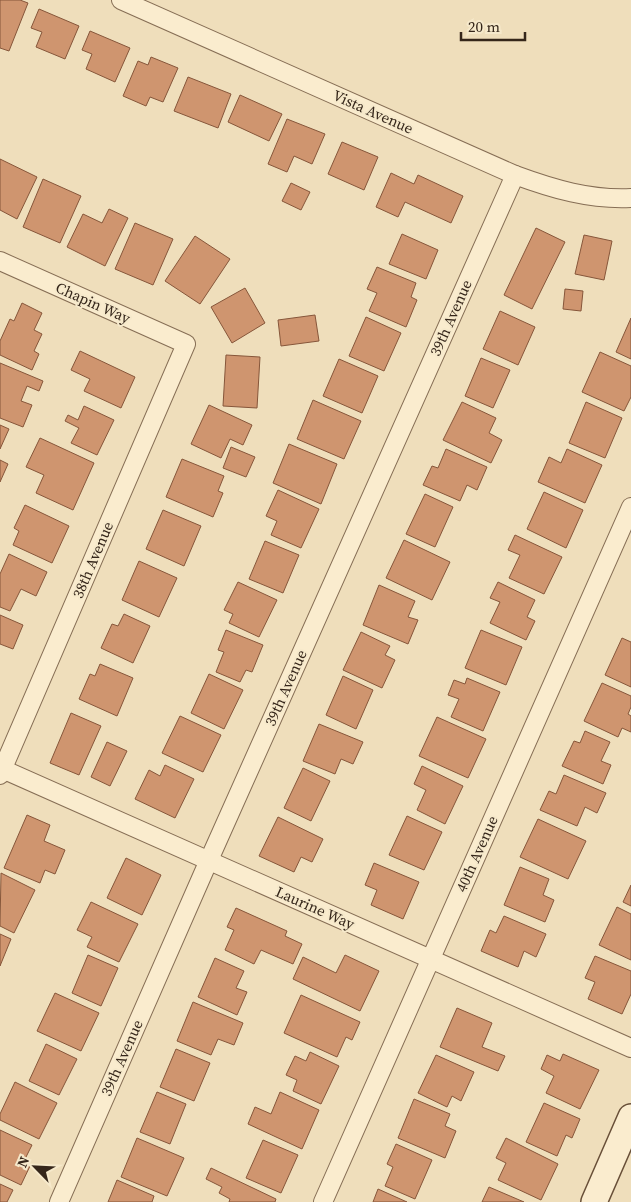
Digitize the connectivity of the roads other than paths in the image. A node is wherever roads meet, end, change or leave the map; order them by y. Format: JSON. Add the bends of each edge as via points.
{"nodes":[{"id":1,"x":121,"y":0,"type":"edge"},
{"id":2,"x":515,"y":175,"type":"junction"},
{"id":3,"x":631,"y":198,"type":"edge"},
{"id":4,"x":0,"y":261,"type":"edge"},
{"id":5,"x":186,"y":344,"type":"joint"},
{"id":6,"x":631,"y":507,"type":"edge"},
{"id":7,"x":1,"y":771,"type":"edge"},
{"id":8,"x":210,"y":860,"type":"junction"},
{"id":9,"x":430,"y":960,"type":"junction"},
{"id":10,"x":631,"y":1048,"type":"edge"},
{"id":11,"x":631,"y":1117,"type":"edge"},
{"id":12,"x":59,"y":1202,"type":"edge"},
{"id":13,"x":323,"y":1202,"type":"edge"},
{"id":14,"x":594,"y":1202,"type":"edge"}],
"edges":[{"from":1,"to":2,"type":"street","name":"Vista Avenue"},
{"from":2,"to":3,"type":"street","name":"Vista Avenue","via":[[578,195]]},
{"from":2,"to":8,"type":"street","name":"39th Avenue"},
{"from":4,"to":5,"type":"street","name":"Chapin Way"},
{"from":5,"to":7,"type":"street","name":"38th Avenue"},
{"from":6,"to":9,"type":"street","name":"40th Avenue"},
{"from":7,"to":8,"type":"street","name":"Laurine Way"},
{"from":8,"to":9,"type":"street","name":"Laurine Way"},
{"from":8,"to":12,"type":"street","name":"39th Avenue"},
{"from":9,"to":10,"type":"street","name":"Laurine Way"},
{"from":9,"to":13,"type":"street","name":"40th Avenue"},
{"from":11,"to":14,"type":"street"}]}
